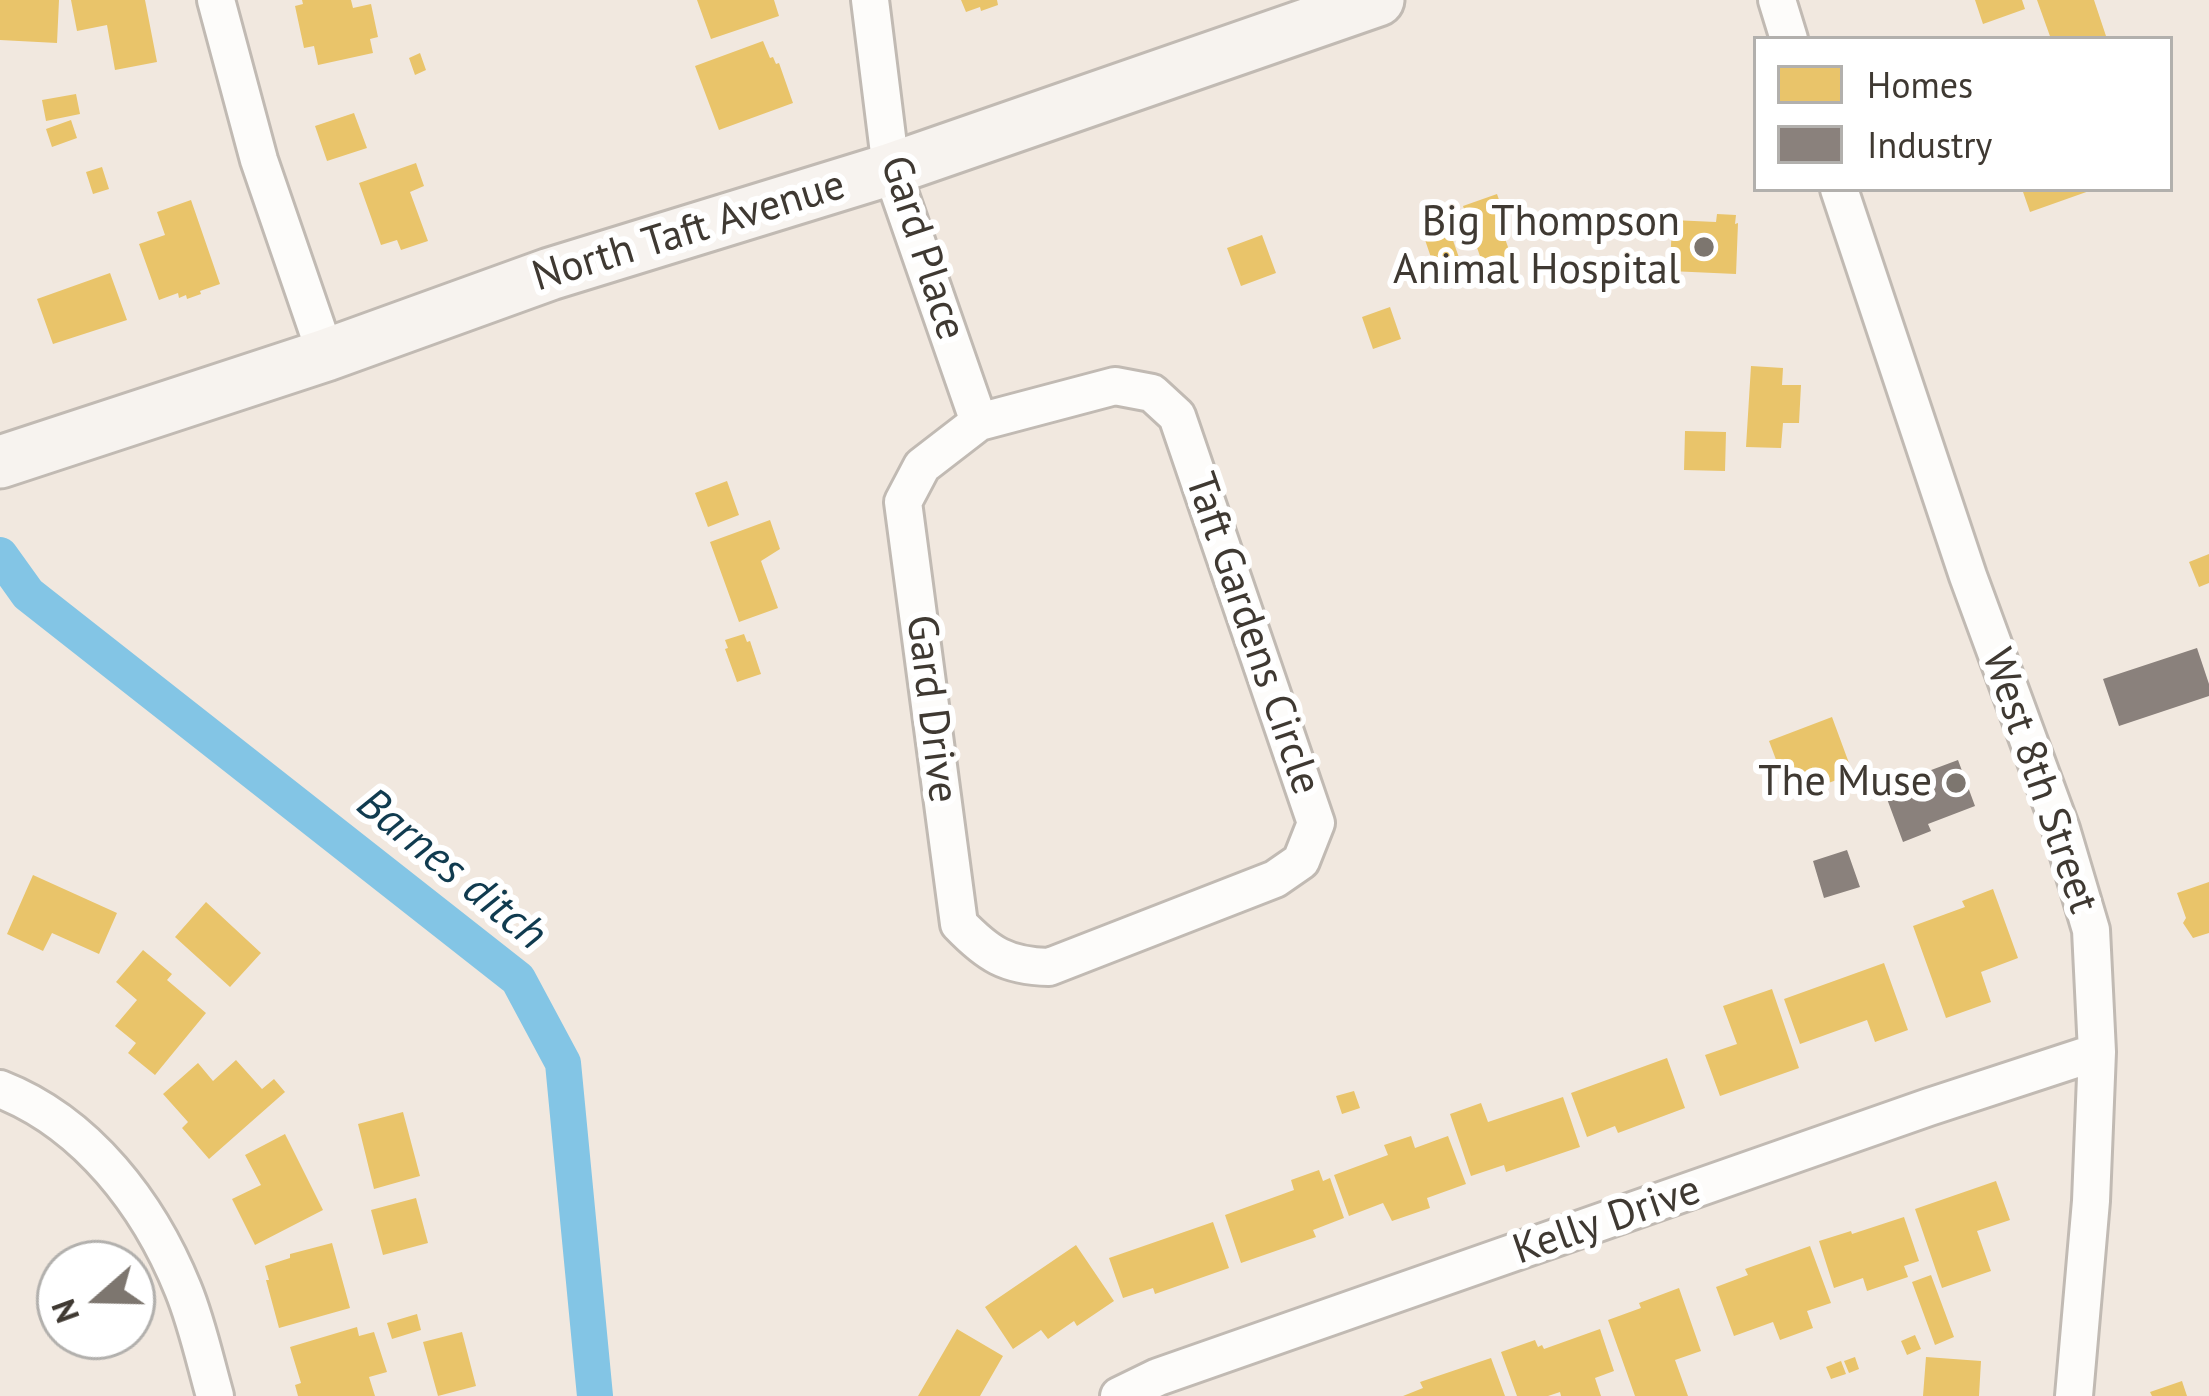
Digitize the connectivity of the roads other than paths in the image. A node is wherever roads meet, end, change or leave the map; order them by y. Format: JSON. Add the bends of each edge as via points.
{"nodes":[{"id":1,"x":216,"y":0,"type":"edge"},
{"id":2,"x":870,"y":0,"type":"edge"},
{"id":3,"x":1378,"y":0,"type":"edge"},
{"id":4,"x":1777,"y":0,"type":"edge"},
{"id":5,"x":1295,"y":14,"type":"edge"},
{"id":6,"x":1789,"y":36,"type":"edge"},
{"id":7,"x":891,"y":169,"type":"junction"},
{"id":8,"x":1840,"y":192,"type":"edge"},
{"id":9,"x":326,"y":355,"type":"junction"},
{"id":10,"x":979,"y":422,"type":"junction"},
{"id":11,"x":0,"y":462,"type":"edge"},
{"id":12,"x":1049,"y":967,"type":"joint"},
{"id":13,"x":2097,"y":1052,"type":"junction"},
{"id":14,"x":0,"y":1089,"type":"edge"},
{"id":15,"x":215,"y":1396,"type":"edge"},
{"id":16,"x":1120,"y":1396,"type":"edge"},
{"id":17,"x":2074,"y":1396,"type":"edge"}],
"edges":[{"from":1,"to":9,"type":"street","via":[[259,160]]},
{"from":2,"to":7,"type":"street","name":"Gard Place"},
{"from":3,"to":5,"type":"main road","name":"North Taft Avenue"},
{"from":4,"to":6,"type":"street"},
{"from":5,"to":7,"type":"main road","name":"North Taft Avenue"},
{"from":7,"to":9,"type":"main road","name":"North Taft Avenue","via":[[550,274]]},
{"from":7,"to":10,"type":"street","name":"Gard Place"},
{"from":8,"to":13,"type":"street","name":"West 8th Street","via":[[2091,929]]},
{"from":9,"to":11,"type":"main road","name":"North Taft Avenue"},
{"from":10,"to":12,"type":"street","name":"Gard Drive","via":[[922,466],[904,502],[959,924],[985,950],[1020,966]]},
{"from":10,"to":12,"type":"street","name":"Taft Gardens Circle","via":[[1115,386],[1152,393],[1177,416],[1316,823],[1301,861],[1275,879]]},
{"from":13,"to":16,"type":"street","name":"Kelly Drive"},
{"from":13,"to":17,"type":"street","name":"West 8th Street"},
{"from":14,"to":15,"type":"street","via":[[56,1118],[145,1212],[185,1294]]}]}
